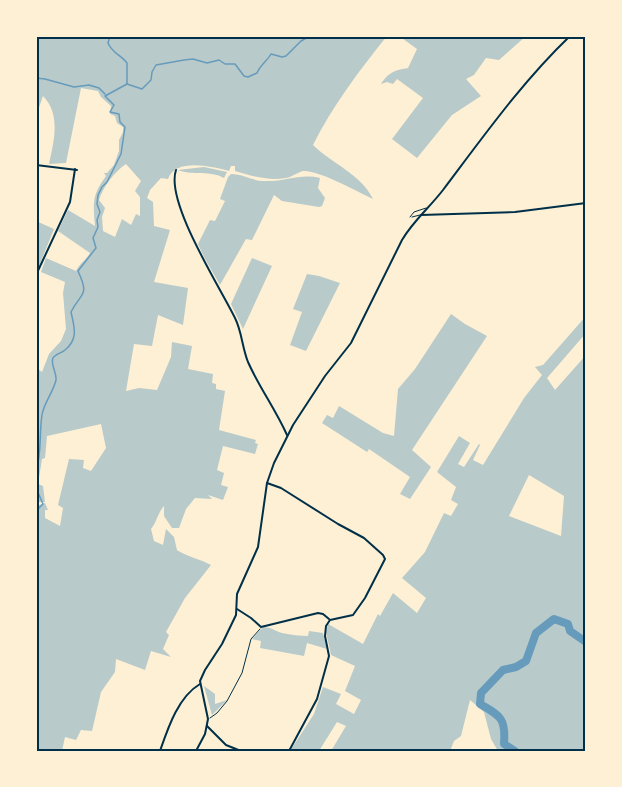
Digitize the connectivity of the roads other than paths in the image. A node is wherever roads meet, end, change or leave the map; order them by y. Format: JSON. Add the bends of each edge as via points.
{"nodes":[{"id":1,"x":570,"y":36,"type":"edge"},
{"id":2,"x":36,"y":165,"type":"edge"},
{"id":3,"x":176,"y":170,"type":"dead end"},
{"id":4,"x":586,"y":203,"type":"edge"},
{"id":5,"x":430,"y":206,"type":"junction"},
{"id":6,"x":421,"y":215,"type":"junction"},
{"id":7,"x":36,"y":275,"type":"edge"},
{"id":8,"x":287,"y":435,"type":"junction"},
{"id":9,"x":267,"y":483,"type":"junction"},
{"id":10,"x":237,"y":609,"type":"junction"},
{"id":11,"x":330,"y":620,"type":"junction"},
{"id":12,"x":261,"y":627,"type":"junction"},
{"id":13,"x":200,"y":684,"type":"junction"},
{"id":14,"x":208,"y":718,"type":"junction"},
{"id":15,"x":207,"y":726,"type":"junction"},
{"id":16,"x":160,"y":751,"type":"edge"},
{"id":17,"x":196,"y":751,"type":"edge"},
{"id":18,"x":241,"y":751,"type":"edge"},
{"id":19,"x":289,"y":751,"type":"edge"}],
"edges":[{"from":1,"to":5,"type":"street","via":[[522,89]]},
{"from":2,"to":7,"type":"street","via":[[76,170],[70,202]]},
{"from":3,"to":8,"type":"street","via":[[176,195],[197,247],[230,308],[248,360]]},
{"from":4,"to":6,"type":"street","via":[[515,212]]},
{"from":5,"to":6,"type":"street"},
{"from":5,"to":6,"type":"lane","via":[[410,217]]},
{"from":6,"to":8,"type":"street","via":[[404,236],[351,343],[325,375]]},
{"from":8,"to":9,"type":"street"},
{"from":9,"to":10,"type":"street","via":[[258,547],[237,594]]},
{"from":9,"to":11,"type":"street","via":[[364,538],[385,559],[353,615]]},
{"from":10,"to":12,"type":"street"},
{"from":10,"to":13,"type":"street"},
{"from":11,"to":12,"type":"street","via":[[318,613]]},
{"from":11,"to":19,"type":"street","via":[[325,630],[329,656],[317,699]]},
{"from":12,"to":14,"type":"lane","via":[[251,639],[242,673],[227,701]]},
{"from":13,"to":14,"type":"street"},
{"from":13,"to":16,"type":"street","via":[[179,707]]},
{"from":14,"to":15,"type":"street"},
{"from":15,"to":17,"type":"street"},
{"from":15,"to":18,"type":"street","via":[[226,745]]}]}
